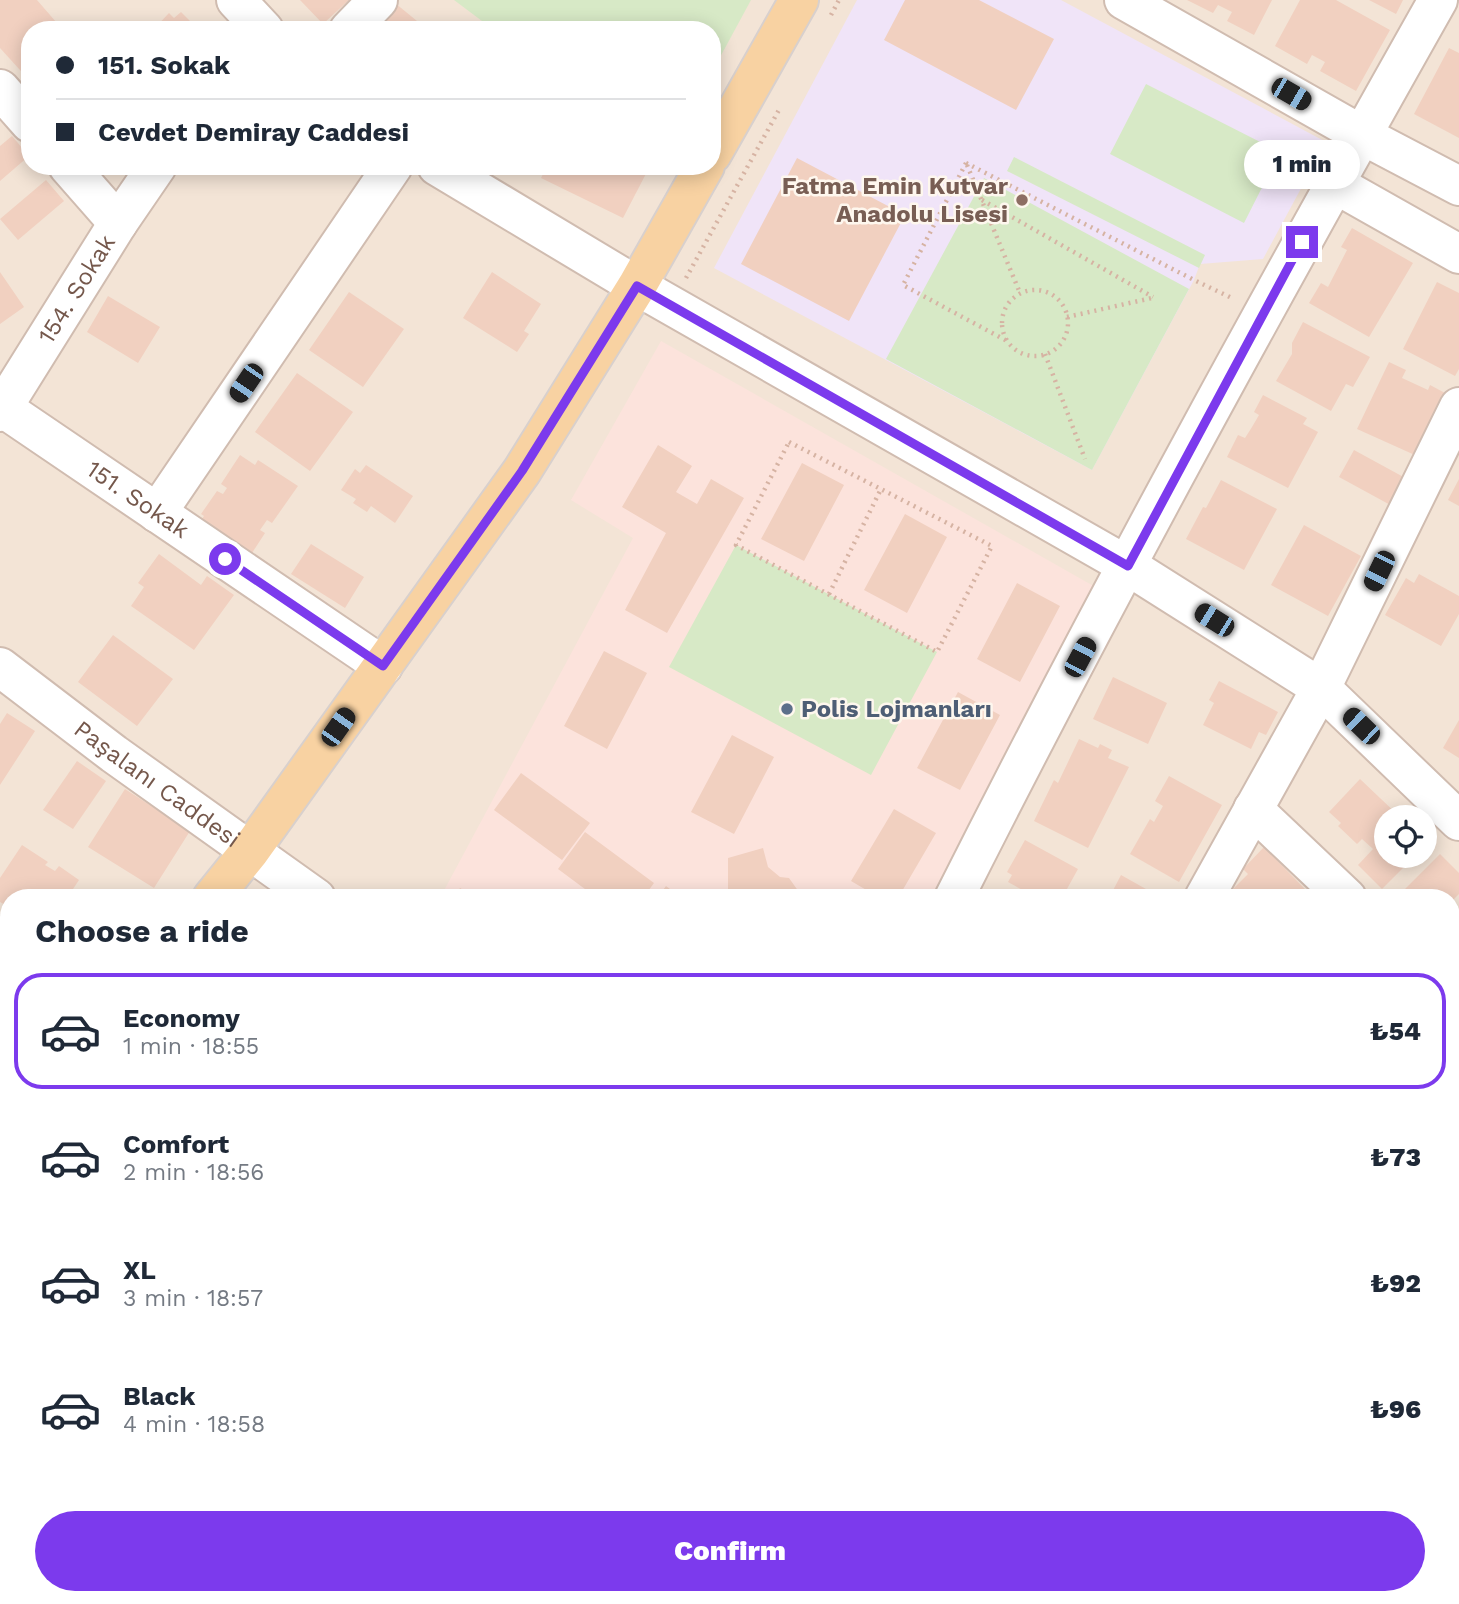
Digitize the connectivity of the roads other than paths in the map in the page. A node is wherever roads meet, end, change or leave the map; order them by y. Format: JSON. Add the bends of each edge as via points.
{"nodes":[{"id":1,"x":378,"y":0,"type":"edge"},
{"id":2,"x":1124,"y":0,"type":"edge"},
{"id":3,"x":1438,"y":0,"type":"edge"},
{"id":4,"x":813,"y":12,"type":"edge"},
{"id":5,"x":358,"y":21,"type":"edge"},
{"id":6,"x":0,"y":89,"type":"edge"},
{"id":7,"x":21,"y":112,"type":"edge"},
{"id":8,"x":1362,"y":135,"type":"junction"},
{"id":9,"x":721,"y":141,"type":"edge"},
{"id":10,"x":76,"y":175,"type":"edge"},
{"id":11,"x":151,"y":175,"type":"edge"},
{"id":12,"x":387,"y":175,"type":"edge"},
{"id":13,"x":453,"y":175,"type":"edge"},
{"id":14,"x":700,"y":175,"type":"edge"},
{"id":15,"x":1335,"y":184,"type":"junction"},
{"id":16,"x":1459,"y":186,"type":"edge"},
{"id":17,"x":118,"y":223,"type":"junction"},
{"id":18,"x":1459,"y":254,"type":"edge"},
{"id":19,"x":637,"y":286,"type":"junction"},
{"id":20,"x":1459,"y":407,"type":"edge"},
{"id":21,"x":1,"y":408,"type":"edge"},
{"id":22,"x":157,"y":513,"type":"junction"},
{"id":23,"x":1128,"y":566,"type":"junction"},
{"id":24,"x":383,"y":666,"type":"junction"},
{"id":25,"x":0,"y":667,"type":"edge"},
{"id":26,"x":1321,"y":688,"type":"junction"},
{"id":27,"x":1253,"y":809,"type":"junction"},
{"id":28,"x":1459,"y":821,"type":"edge"},
{"id":29,"x":250,"y":851,"type":"junction"},
{"id":30,"x":219,"y":889,"type":"edge"},
{"id":31,"x":303,"y":889,"type":"edge"},
{"id":32,"x":959,"y":889,"type":"edge"},
{"id":33,"x":1209,"y":889,"type":"edge"},
{"id":34,"x":1337,"y":889,"type":"edge"}],
"edges":[{"from":1,"to":5,"type":"street"},
{"from":2,"to":8,"type":"street"},
{"from":3,"to":8,"type":"street"},
{"from":4,"to":9,"type":"main road"},
{"from":6,"to":7,"type":"street"},
{"from":8,"to":15,"type":"street"},
{"from":8,"to":16,"type":"street"},
{"from":10,"to":17,"type":"street"},
{"from":11,"to":17,"type":"street","name":"154. Sokak"},
{"from":12,"to":22,"type":"street"},
{"from":13,"to":19,"type":"street"},
{"from":14,"to":19,"type":"main road"},
{"from":15,"to":18,"type":"street"},
{"from":15,"to":23,"type":"street"},
{"from":17,"to":21,"type":"street","name":"154. Sokak"},
{"from":19,"to":23,"type":"street"},
{"from":19,"to":24,"type":"main road","via":[[522,471]]},
{"from":20,"to":26,"type":"street"},
{"from":21,"to":22,"type":"street","name":"151. Sokak"},
{"from":22,"to":24,"type":"street","name":"151. Sokak"},
{"from":23,"to":26,"type":"street"},
{"from":23,"to":32,"type":"street"},
{"from":24,"to":29,"type":"main road"},
{"from":25,"to":29,"type":"street","name":"Paşalanı Caddesi"},
{"from":26,"to":27,"type":"street"},
{"from":26,"to":28,"type":"street"},
{"from":27,"to":33,"type":"street"},
{"from":27,"to":34,"type":"street"},
{"from":29,"to":30,"type":"main road"},
{"from":29,"to":31,"type":"street","name":"Paşalanı Caddesi"}]}
